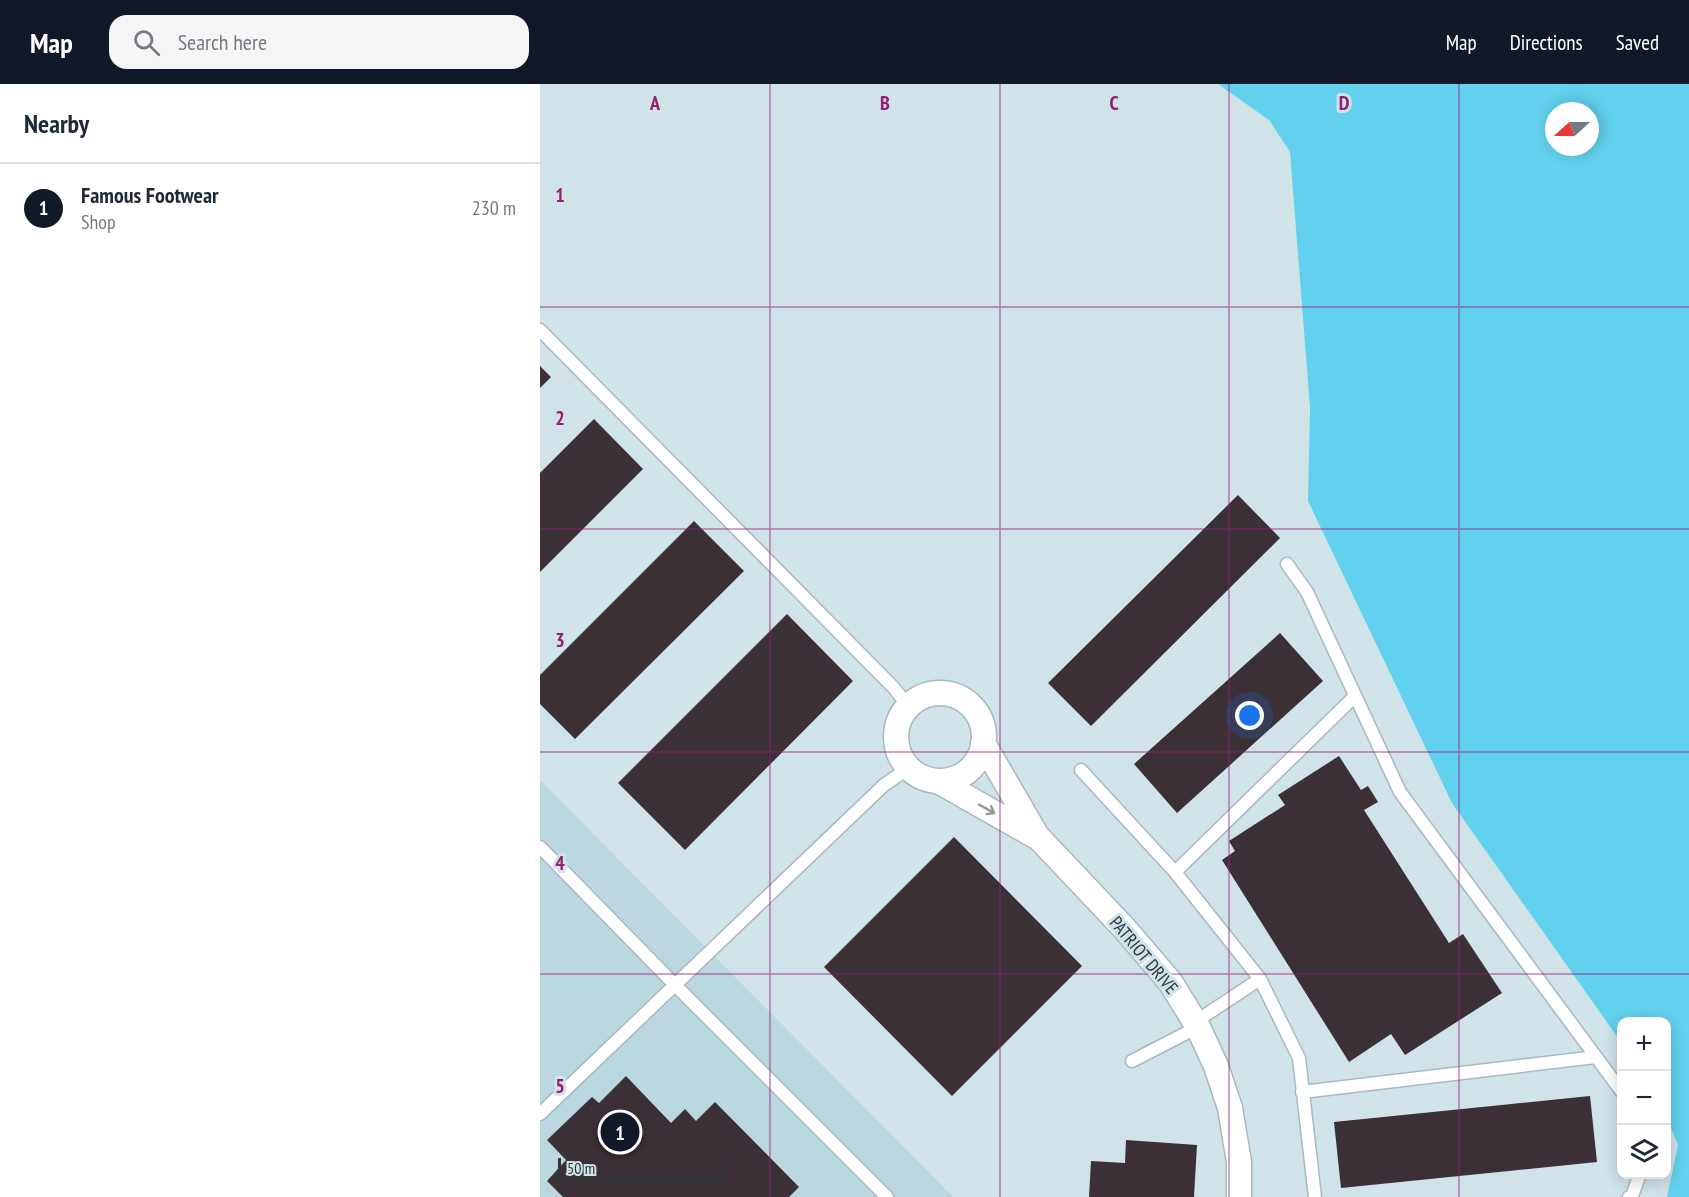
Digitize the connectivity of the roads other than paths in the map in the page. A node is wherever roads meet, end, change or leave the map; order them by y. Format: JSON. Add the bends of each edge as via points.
{"nodes":[{"id":1,"x":540,"y":330,"type":"edge"},
{"id":2,"x":1287,"y":564,"type":"dead end"},
{"id":3,"x":1356,"y":696,"type":"junction"},
{"id":4,"x":908,"y":706,"type":"junction"},
{"id":5,"x":983,"y":743,"type":"junction"},
{"id":6,"x":909,"y":768,"type":"junction"},
{"id":7,"x":1081,"y":770,"type":"dead end"},
{"id":8,"x":938,"y":781,"type":"junction"},
{"id":9,"x":1037,"y":836,"type":"junction"},
{"id":10,"x":540,"y":847,"type":"edge"},
{"id":11,"x":1175,"y":872,"type":"junction"},
{"id":12,"x":1260,"y":979,"type":"junction"},
{"id":13,"x":675,"y":985,"type":"junction"},
{"id":14,"x":1196,"y":1025,"type":"junction"},
{"id":15,"x":1596,"y":1057,"type":"junction"},
{"id":16,"x":1132,"y":1061,"type":"dead end"},
{"id":17,"x":1617,"y":1085,"type":"edge"},
{"id":18,"x":1302,"y":1092,"type":"junction"},
{"id":19,"x":540,"y":1114,"type":"edge"},
{"id":20,"x":1638,"y":1179,"type":"edge"},
{"id":21,"x":887,"y":1197,"type":"edge"},
{"id":22,"x":1239,"y":1197,"type":"edge"},
{"id":23,"x":1315,"y":1197,"type":"edge"},
{"id":24,"x":1629,"y":1197,"type":"edge"}],
"edges":[{"from":1,"to":4,"type":"lane"},
{"from":2,"to":3,"type":"lane","via":[[1307,592]]},
{"from":3,"to":11,"type":"lane"},
{"from":3,"to":15,"type":"lane","via":[[1400,792]]},
{"from":4,"to":5,"type":"street","via":[[932,694],[959,697],[978,716]]},
{"from":4,"to":6,"type":"street","via":[[897,730],[897,744]]},
{"from":5,"to":8,"type":"street","via":[[973,766],[963,774]]},
{"from":5,"to":9,"type":"street","name":"PATRIOT DRIVE"},
{"from":6,"to":8,"type":"street"},
{"from":6,"to":13,"type":"lane","via":[[884,786]]},
{"from":7,"to":11,"type":"lane"},
{"from":8,"to":9,"type":"street","name":"PATRIOT DRIVE","one_way":true},
{"from":9,"to":14,"type":"street","name":"PATRIOT DRIVE","via":[[1171,983]]},
{"from":10,"to":13,"type":"lane"},
{"from":11,"to":12,"type":"lane"},
{"from":12,"to":14,"type":"lane"},
{"from":12,"to":18,"type":"lane","via":[[1299,1058]]},
{"from":13,"to":19,"type":"lane"},
{"from":13,"to":21,"type":"lane"},
{"from":14,"to":16,"type":"lane"},
{"from":14,"to":22,"type":"street","name":"PATRIOT DRIVE","via":[[1230,1108],[1239,1162]]},
{"from":15,"to":17,"type":"lane"},
{"from":15,"to":18,"type":"lane"},
{"from":18,"to":23,"type":"lane"},
{"from":20,"to":24,"type":"lane"}]}
